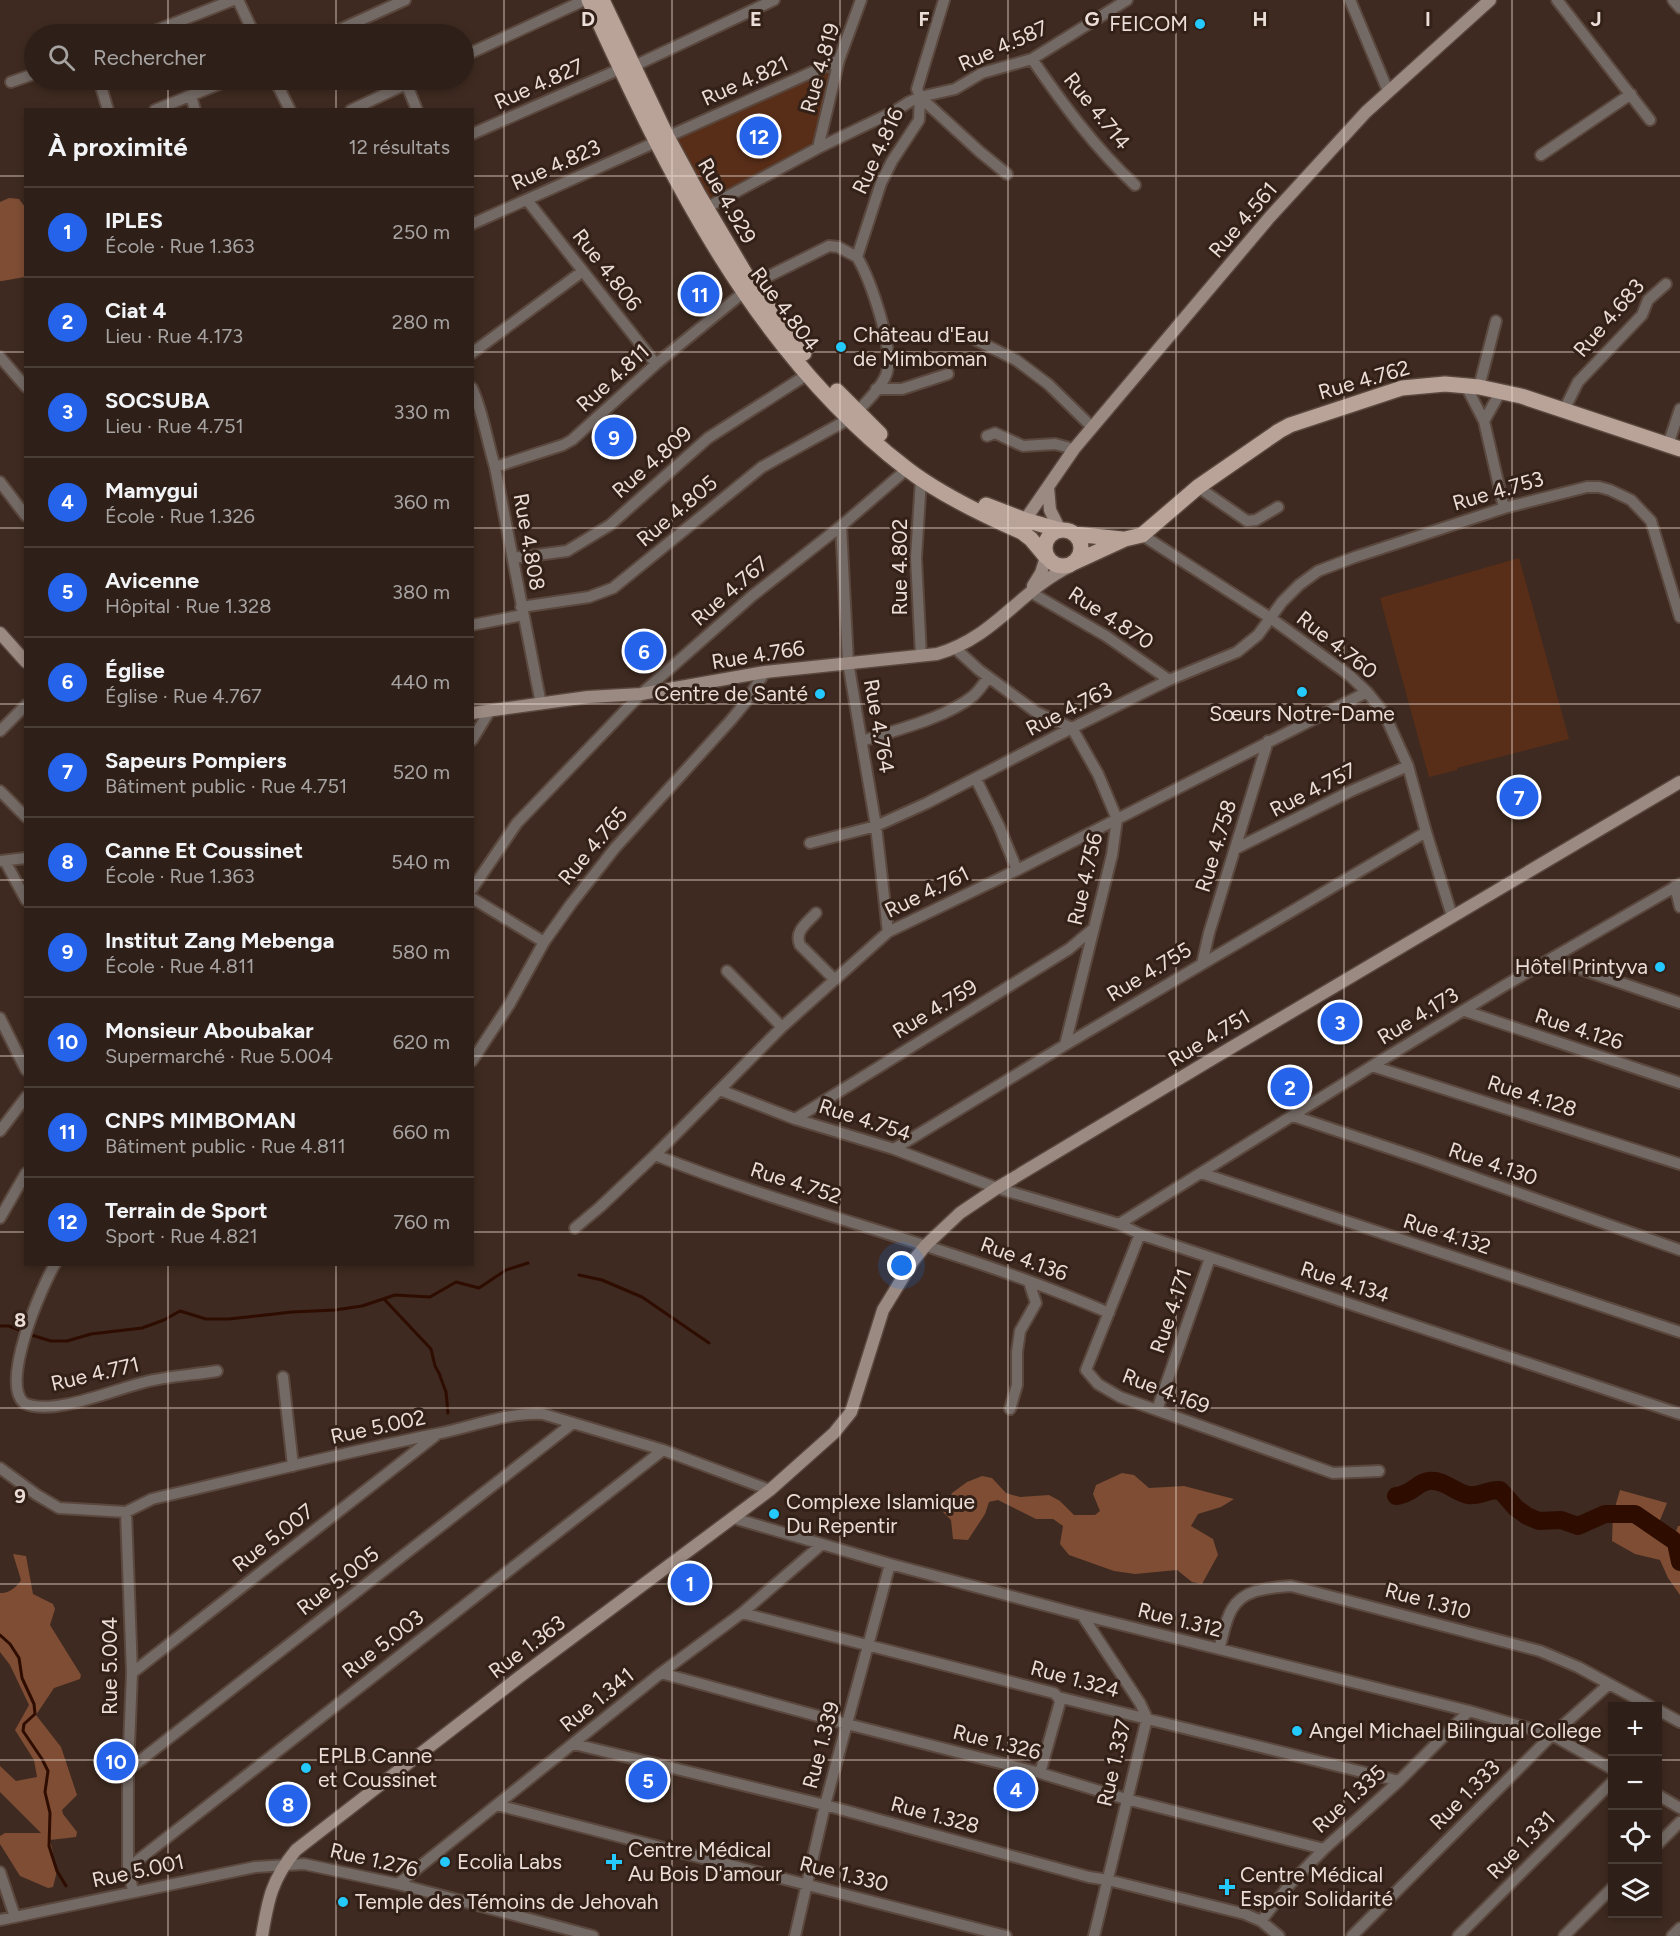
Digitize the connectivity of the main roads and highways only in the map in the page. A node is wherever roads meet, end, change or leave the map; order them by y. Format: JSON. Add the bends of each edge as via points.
{"nodes":[{"id":1,"x":587,"y":0,"type":"edge"},
{"id":2,"x":602,"y":0,"type":"edge"},
{"id":3,"x":1490,"y":0,"type":"edge"},
{"id":4,"x":627,"y":67,"type":"junction"},
{"id":5,"x":661,"y":139,"type":"junction"},
{"id":6,"x":748,"y":290,"type":"junction"},
{"id":7,"x":853,"y":415,"type":"junction"},
{"id":8,"x":1674,"y":447,"type":"edge"},
{"id":9,"x":1048,"y":487,"type":"junction"},
{"id":10,"x":1025,"y":520,"type":"junction"},
{"id":11,"x":1067,"y":532,"type":"junction"},
{"id":12,"x":1125,"y":539,"type":"junction"},
{"id":13,"x":1046,"y":557,"type":"junction"},
{"id":14,"x":1072,"y":564,"type":"junction"},
{"id":15,"x":1030,"y":592,"type":"junction"},
{"id":16,"x":0,"y":633,"type":"edge"},
{"id":17,"x":24,"y":660,"type":"edge"},
{"id":18,"x":474,"y":713,"type":"edge"},
{"id":19,"x":1680,"y":782,"type":"edge"},
{"id":20,"x":851,"y":1412,"type":"joint"},
{"id":21,"x":262,"y":1936,"type":"edge"}],
"edges":[{"from":1,"to":4,"type":"main road","name":"Rue 4.804"},
{"from":2,"to":4,"type":"main road"},
{"from":3,"to":9,"type":"main road","name":"Rue 4.561","via":[[1366,112],[1269,218],[1092,427]]},
{"from":4,"to":5,"type":"main road","name":"Rue 4.804"},
{"from":5,"to":6,"type":"main road","name":"Rue 4.929","via":[[706,208]]},
{"from":5,"to":6,"type":"main road","name":"Rue 4.804","via":[[690,204]]},
{"from":6,"to":7,"type":"main road","name":"Rue 4.929"},
{"from":6,"to":7,"type":"main road","name":"Rue 4.804","via":[[808,374]]},
{"from":7,"to":10,"type":"main road","name":"Rue 4.929","via":[[921,468],[976,501]]},
{"from":7,"to":13,"type":"main road","name":"Rue 4.804","via":[[907,469],[1022,532]]},
{"from":8,"to":12,"type":"main road","name":"Rue 4.762","via":[[1501,391],[1445,384],[1402,388],[1290,425],[1198,487],[1142,535]]},
{"from":9,"to":10,"type":"main road","name":"Rue 4.561"},
{"from":9,"to":11,"type":"main road","via":[[1050,510]]},
{"from":10,"to":11,"type":"main road","name":"Rue 4.929"},
{"from":11,"to":12,"type":"main road","name":"Rue 4.929"},
{"from":11,"to":13,"type":"main road","via":[[1054,531],[1046,540]]},
{"from":11,"to":14,"type":"main road","via":[[1078,538],[1081,548]]},
{"from":12,"to":14,"type":"main road"},
{"from":13,"to":14,"type":"main road","via":[[1059,567]]},
{"from":13,"to":15,"type":"main road","name":"Rue 4.766"},
{"from":14,"to":15,"type":"main road","name":"Rue 4.766"},
{"from":15,"to":18,"type":"main road","name":"Rue 4.766","via":[[991,627],[956,649],[765,672],[641,694]]},
{"from":16,"to":17,"type":"main road"},
{"from":19,"to":20,"type":"main road","name":"Rue 4.751","via":[[960,1213],[913,1261],[884,1310]]},
{"from":20,"to":21,"type":"main road","name":"Rue 1.363","via":[[834,1433],[770,1490],[296,1850],[271,1890]]}]}
